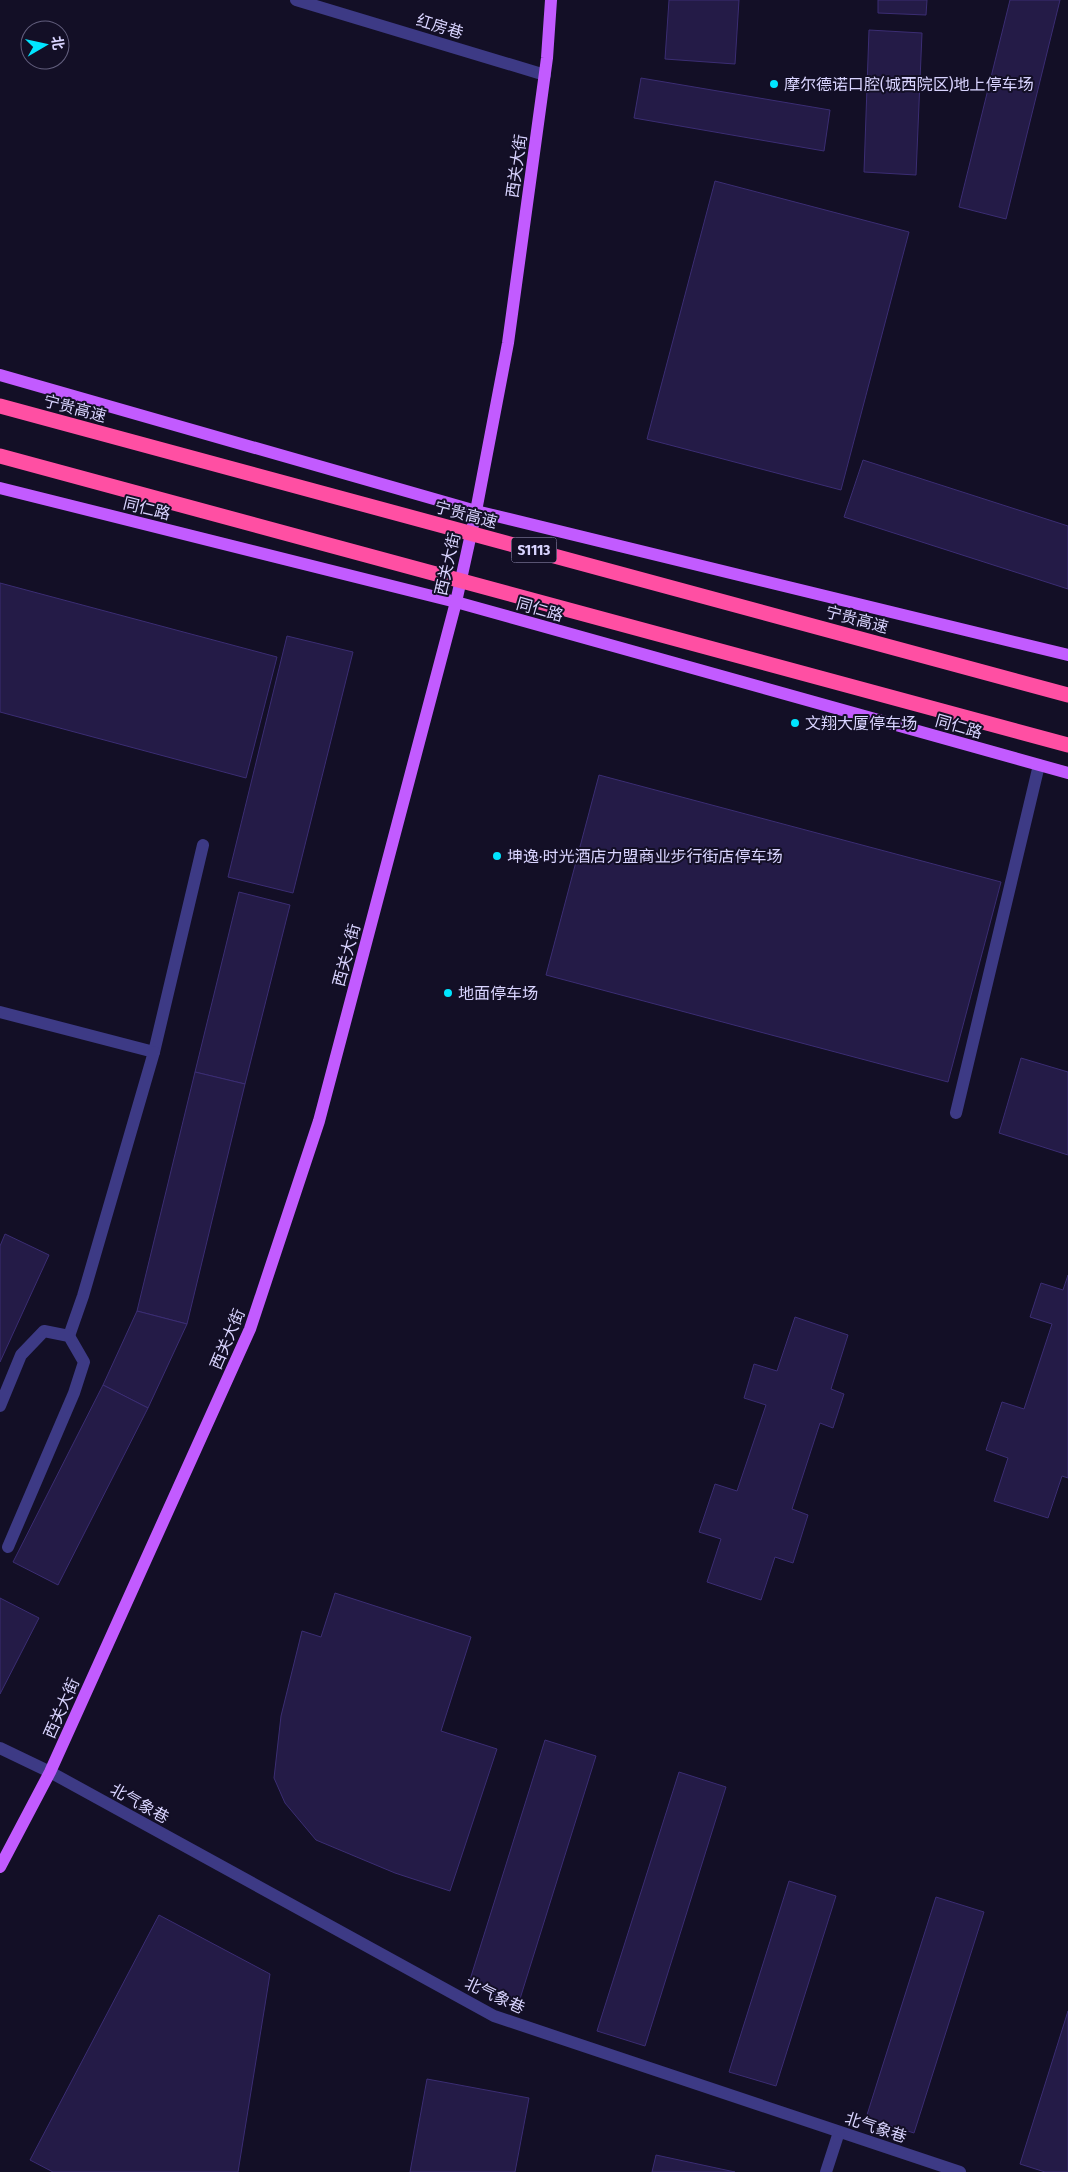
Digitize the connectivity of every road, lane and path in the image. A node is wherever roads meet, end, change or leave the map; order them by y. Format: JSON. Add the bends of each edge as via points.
{"nodes":[{"id":1,"x":296,"y":0,"type":"edge"},
{"id":2,"x":551,"y":0,"type":"edge"},
{"id":3,"x":545,"y":75,"type":"junction"},
{"id":4,"x":0,"y":375,"type":"edge"},
{"id":5,"x":0,"y":406,"type":"edge"},
{"id":6,"x":0,"y":456,"type":"edge"},
{"id":7,"x":0,"y":488,"type":"edge"},
{"id":8,"x":476,"y":511,"type":"junction"},
{"id":9,"x":456,"y":602,"type":"junction"},
{"id":10,"x":1068,"y":655,"type":"edge"},
{"id":11,"x":1068,"y":695,"type":"edge"},
{"id":12,"x":1068,"y":745,"type":"edge"},
{"id":13,"x":1039,"y":765,"type":"junction"},
{"id":14,"x":1068,"y":774,"type":"edge"},
{"id":15,"x":204,"y":845,"type":"dead end"},
{"id":16,"x":0,"y":1012,"type":"edge"},
{"id":17,"x":154,"y":1052,"type":"junction"},
{"id":18,"x":956,"y":1113,"type":"dead end"},
{"id":19,"x":69,"y":1336,"type":"junction"},
{"id":20,"x":0,"y":1406,"type":"edge"},
{"id":21,"x":8,"y":1547,"type":"dead end"},
{"id":22,"x":0,"y":1748,"type":"edge"},
{"id":23,"x":50,"y":1772,"type":"junction"},
{"id":24,"x":0,"y":1867,"type":"edge"},
{"id":25,"x":839,"y":2132,"type":"junction"},
{"id":26,"x":826,"y":2172,"type":"edge"},
{"id":27,"x":960,"y":2172,"type":"edge"}],
"edges":[{"from":1,"to":3,"type":"street","name":"红房巷"},
{"from":2,"to":3,"type":"main road","name":"西关大街"},
{"from":3,"to":8,"type":"main road","name":"西关大街","via":[[508,343]]},
{"from":4,"to":8,"type":"main road"},
{"from":5,"to":11,"type":"highway","name":"宁贵高速","number":"S1113","bridge":true},
{"from":6,"to":12,"type":"highway","bridge":true},
{"from":7,"to":9,"type":"main road","name":"同仁路"},
{"from":8,"to":9,"type":"main road","name":"西关大街"},
{"from":8,"to":10,"type":"main road"},
{"from":9,"to":13,"type":"main road","name":"同仁路"},
{"from":9,"to":23,"type":"main road","name":"西关大街","via":[[319,1121],[250,1330]]},
{"from":13,"to":14,"type":"main road","name":"同仁路"},
{"from":13,"to":18,"type":"street"},
{"from":15,"to":17,"type":"street"},
{"from":16,"to":17,"type":"street"},
{"from":17,"to":19,"type":"street"},
{"from":19,"to":20,"type":"street","via":[[44,1331],[21,1355]]},
{"from":19,"to":21,"type":"street","via":[[84,1362],[74,1393]]},
{"from":22,"to":23,"type":"street","name":"北气象巷"},
{"from":23,"to":24,"type":"main road","name":"西关大街"},
{"from":23,"to":25,"type":"street","name":"北气象巷","via":[[494,2016]]},
{"from":25,"to":26,"type":"street"},
{"from":25,"to":27,"type":"street","name":"北气象巷"}]}
